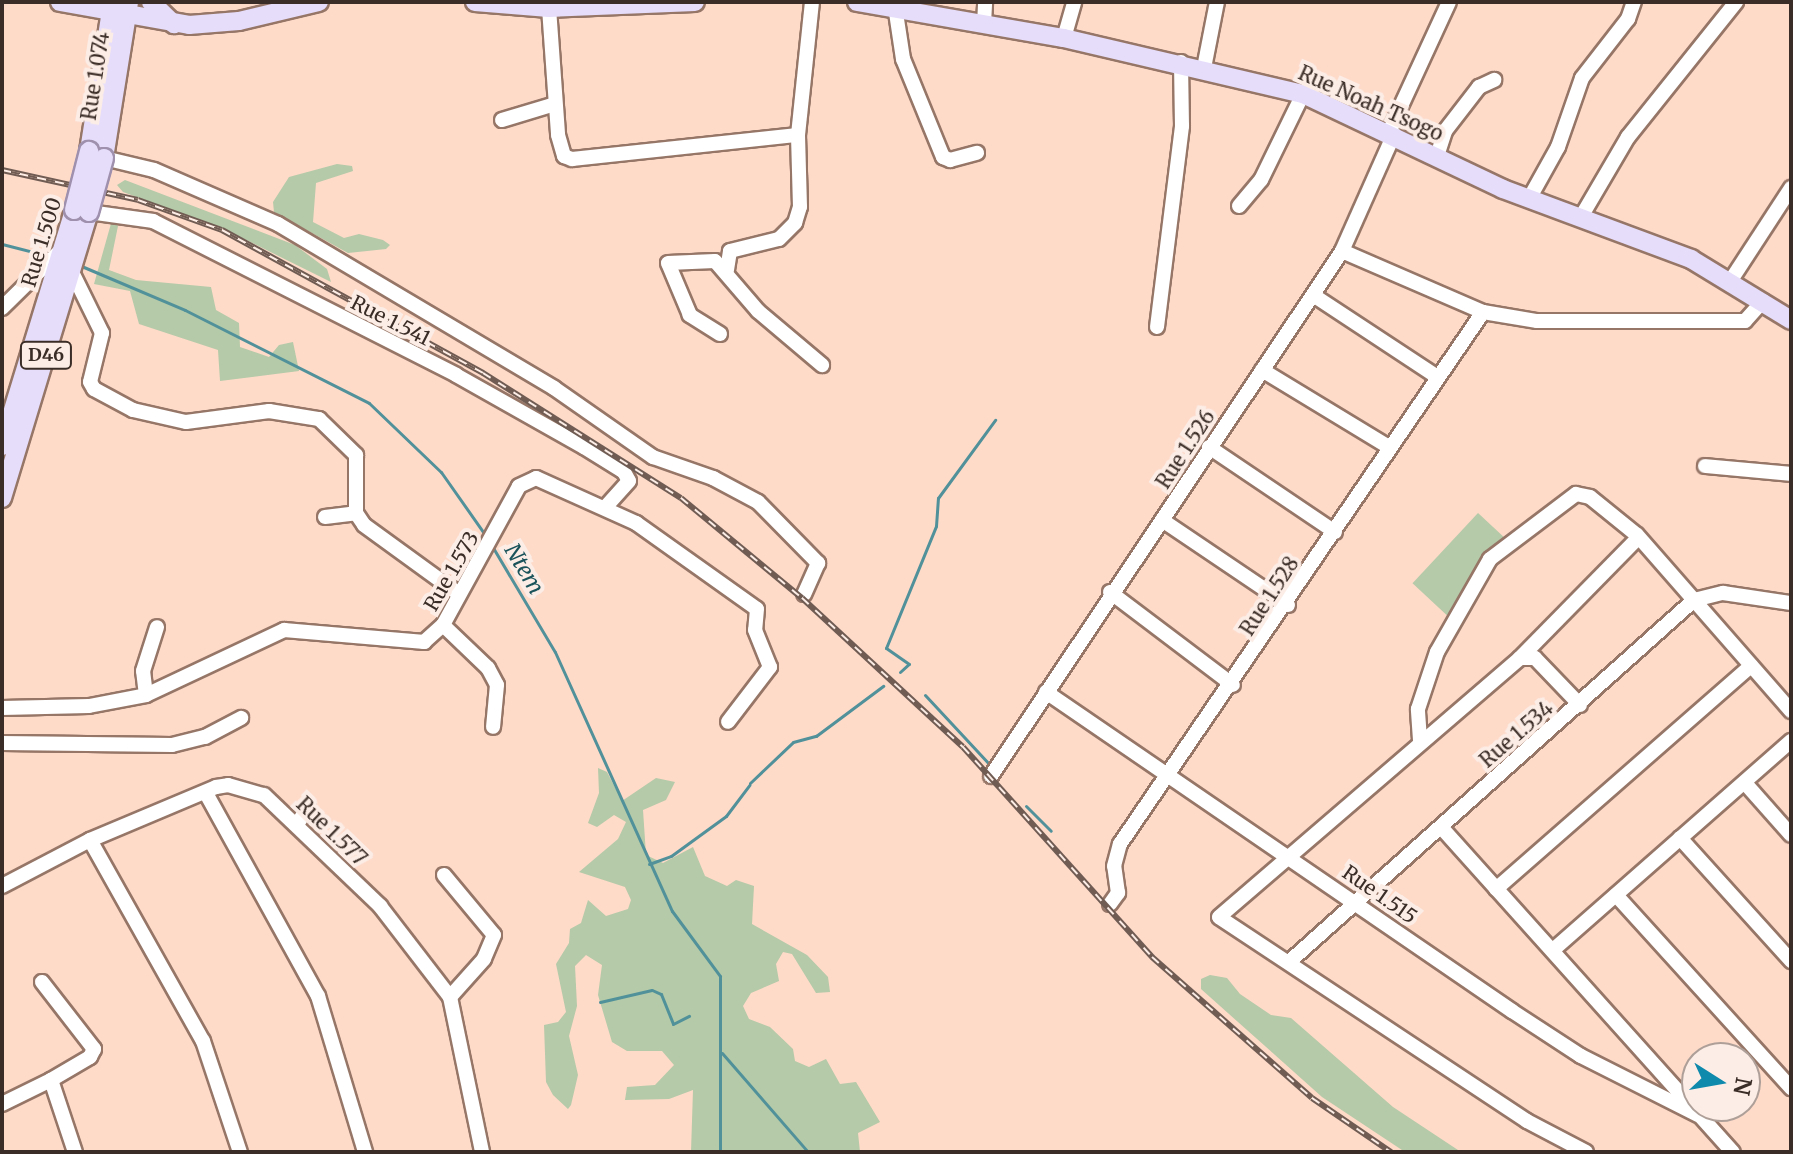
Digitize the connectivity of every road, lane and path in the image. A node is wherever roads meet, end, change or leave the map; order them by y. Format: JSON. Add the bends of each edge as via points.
{"nodes":[{"id":1,"x":59,"y":2,"type":"edge"},
{"id":2,"x":151,"y":2,"type":"edge"},
{"id":3,"x":319,"y":2,"type":"edge"},
{"id":4,"x":475,"y":2,"type":"edge"},
{"id":5,"x":695,"y":2,"type":"edge"},
{"id":6,"x":812,"y":2,"type":"edge"},
{"id":7,"x":857,"y":2,"type":"edge"},
{"id":8,"x":985,"y":2,"type":"edge"},
{"id":9,"x":1074,"y":2,"type":"edge"},
{"id":10,"x":1217,"y":2,"type":"edge"},
{"id":11,"x":1449,"y":2,"type":"edge"},
{"id":12,"x":1634,"y":2,"type":"edge"},
{"id":13,"x":1736,"y":2,"type":"edge"},
{"id":14,"x":895,"y":6,"type":"junction"},
{"id":15,"x":549,"y":8,"type":"junction"},
{"id":16,"x":120,"y":9,"type":"edge"},
{"id":17,"x":174,"y":24,"type":"junction"},
{"id":18,"x":984,"y":24,"type":"junction"},
{"id":19,"x":1064,"y":38,"type":"junction"},
{"id":20,"x":105,"y":47,"type":"junction"},
{"id":21,"x":1181,"y":62,"type":"junction"},
{"id":22,"x":1204,"y":68,"type":"junction"},
{"id":23,"x":1494,"y":80,"type":"dead end"},
{"id":24,"x":1303,"y":94,"type":"junction"},
{"id":25,"x":555,"y":104,"type":"junction"},
{"id":26,"x":502,"y":120,"type":"dead end"},
{"id":27,"x":1391,"y":133,"type":"junction"},
{"id":28,"x":798,"y":135,"type":"junction"},
{"id":29,"x":977,"y":153,"type":"dead end"},
{"id":30,"x":96,"y":155,"type":"junction"},
{"id":31,"x":1437,"y":156,"type":"junction"},
{"id":32,"x":1791,"y":188,"type":"edge"},
{"id":33,"x":1529,"y":199,"type":"junction"},
{"id":34,"x":1239,"y":206,"type":"dead end"},
{"id":35,"x":81,"y":211,"type":"junction"},
{"id":36,"x":1581,"y":217,"type":"junction"},
{"id":37,"x":61,"y":250,"type":"junction"},
{"id":38,"x":1342,"y":251,"type":"junction"},
{"id":39,"x":727,"y":270,"type":"junction"},
{"id":40,"x":72,"y":272,"type":"junction"},
{"id":41,"x":1731,"y":280,"type":"junction"},
{"id":42,"x":1313,"y":295,"type":"junction"},
{"id":43,"x":1763,"y":301,"type":"junction"},
{"id":44,"x":2,"y":308,"type":"edge"},
{"id":45,"x":1483,"y":312,"type":"junction"},
{"id":46,"x":1791,"y":320,"type":"edge"},
{"id":47,"x":1157,"y":327,"type":"dead end"},
{"id":48,"x":720,"y":334,"type":"dead end"},
{"id":49,"x":822,"y":365,"type":"dead end"},
{"id":50,"x":1262,"y":370,"type":"junction"},
{"id":51,"x":1436,"y":376,"type":"junction"},
{"id":52,"x":2,"y":446,"type":"edge"},
{"id":53,"x":1387,"y":446,"type":"junction"},
{"id":54,"x":1209,"y":447,"type":"junction"},
{"id":55,"x":1705,"y":466,"type":"dead end"},
{"id":56,"x":1791,"y":474,"type":"edge"},
{"id":57,"x":2,"y":498,"type":"edge"},
{"id":58,"x":605,"y":508,"type":"junction"},
{"id":59,"x":356,"y":513,"type":"junction"},
{"id":60,"x":325,"y":517,"type":"dead end"},
{"id":61,"x":1162,"y":520,"type":"junction"},
{"id":62,"x":1335,"y":532,"type":"junction"},
{"id":63,"x":1637,"y":539,"type":"junction"},
{"id":64,"x":1110,"y":592,"type":"junction"},
{"id":65,"x":459,"y":594,"type":"junction"},
{"id":66,"x":804,"y":594,"type":"dead end"},
{"id":67,"x":1694,"y":600,"type":"junction"},
{"id":68,"x":1791,"y":603,"type":"edge"},
{"id":69,"x":1288,"y":605,"type":"junction"},
{"id":70,"x":443,"y":625,"type":"junction"},
{"id":71,"x":157,"y":627,"type":"dead end"},
{"id":72,"x":1520,"y":658,"type":"junction"},
{"id":73,"x":1751,"y":666,"type":"junction"},
{"id":74,"x":1233,"y":685,"type":"junction"},
{"id":75,"x":1046,"y":692,"type":"junction"},
{"id":76,"x":146,"y":695,"type":"junction"},
{"id":77,"x":1580,"y":705,"type":"junction"},
{"id":78,"x":2,"y":708,"type":"edge"},
{"id":79,"x":1791,"y":711,"type":"edge"},
{"id":80,"x":241,"y":718,"type":"dead end"},
{"id":81,"x":728,"y":722,"type":"dead end"},
{"id":82,"x":493,"y":727,"type":"dead end"},
{"id":83,"x":1420,"y":740,"type":"junction"},
{"id":84,"x":1791,"y":741,"type":"edge"},
{"id":85,"x":2,"y":743,"type":"edge"},
{"id":86,"x":991,"y":776,"type":"dead end"},
{"id":87,"x":1170,"y":778,"type":"junction"},
{"id":88,"x":1745,"y":783,"type":"junction"},
{"id":89,"x":207,"y":795,"type":"junction"},
{"id":90,"x":308,"y":807,"type":"dead end"},
{"id":91,"x":298,"y":823,"type":"junction"},
{"id":92,"x":1441,"y":827,"type":"junction"},
{"id":93,"x":1791,"y":835,"type":"edge"},
{"id":94,"x":1680,"y":838,"type":"junction"},
{"id":95,"x":90,"y":840,"type":"junction"},
{"id":96,"x":1288,"y":855,"type":"junction"},
{"id":97,"x":444,"y":875,"type":"dead end"},
{"id":98,"x":2,"y":886,"type":"edge"},
{"id":99,"x":1496,"y":889,"type":"junction"},
{"id":100,"x":1616,"y":895,"type":"junction"},
{"id":101,"x":1357,"y":901,"type":"junction"},
{"id":102,"x":1110,"y":904,"type":"dead end"},
{"id":103,"x":1553,"y":950,"type":"junction"},
{"id":104,"x":1791,"y":961,"type":"edge"},
{"id":105,"x":1289,"y":962,"type":"junction"},
{"id":106,"x":42,"y":982,"type":"dead end"},
{"id":107,"x":450,"y":997,"type":"junction"},
{"id":108,"x":51,"y":1080,"type":"junction"},
{"id":109,"x":1791,"y":1088,"type":"edge"},
{"id":110,"x":1681,"y":1096,"type":"edge"},
{"id":111,"x":2,"y":1104,"type":"edge"},
{"id":112,"x":1681,"y":1106,"type":"edge"},
{"id":113,"x":1705,"y":1122,"type":"edge"},
{"id":114,"x":75,"y":1152,"type":"edge"},
{"id":115,"x":240,"y":1152,"type":"edge"},
{"id":116,"x":365,"y":1152,"type":"edge"},
{"id":117,"x":482,"y":1152,"type":"edge"},
{"id":118,"x":1586,"y":1152,"type":"edge"},
{"id":119,"x":1733,"y":1152,"type":"edge"}],
"edges":[{"from":1,"to":16,"type":"main road"},
{"from":1,"to":20,"type":"main road","via":[[89,21]]},
{"from":2,"to":17,"type":"main road"},
{"from":3,"to":17,"type":"main road","via":[[213,25]]},
{"from":4,"to":15,"type":"main road"},
{"from":5,"to":15,"type":"main road"},
{"from":6,"to":28,"type":"street"},
{"from":7,"to":14,"type":"main road","name":"Rue Noah Tsogo"},
{"from":8,"to":18,"type":"street"},
{"from":9,"to":19,"type":"street"},
{"from":10,"to":22,"type":"street"},
{"from":11,"to":27,"type":"street","name":"Rue 1.526"},
{"from":12,"to":33,"type":"street","via":[[1628,19],[1582,78],[1558,147]]},
{"from":13,"to":36,"type":"street","via":[[1628,137]]},
{"from":14,"to":18,"type":"main road","name":"Rue Noah Tsogo"},
{"from":14,"to":29,"type":"street","via":[[903,59],[943,157]]},
{"from":15,"to":25,"type":"street"},
{"from":16,"to":17,"type":"main road"},
{"from":16,"to":20,"type":"main road","name":"Rue 1.074"},
{"from":16,"to":30,"type":"main road","name":"Rue 1.074","number":"D46"},
{"from":18,"to":19,"type":"main road","name":"Rue Noah Tsogo"},
{"from":19,"to":21,"type":"main road","name":"Rue Noah Tsogo"},
{"from":20,"to":30,"type":"main road"},
{"from":21,"to":22,"type":"main road","name":"Rue Noah Tsogo"},
{"from":21,"to":47,"type":"street","via":[[1182,126]]},
{"from":22,"to":24,"type":"main road","name":"Rue Noah Tsogo"},
{"from":23,"to":31,"type":"street","via":[[1479,87],[1445,131]]},
{"from":24,"to":27,"type":"main road","name":"Rue Noah Tsogo"},
{"from":24,"to":34,"type":"street","via":[[1256,188]]},
{"from":25,"to":26,"type":"street"},
{"from":25,"to":28,"type":"street","via":[[561,147],[572,159]]},
{"from":27,"to":31,"type":"main road","name":"Rue Noah Tsogo"},
{"from":27,"to":38,"type":"street","name":"Rue 1.526"},
{"from":28,"to":39,"type":"street","via":[[800,207],[795,223],[779,239],[730,251]]},
{"from":30,"to":35,"type":"main road","number":"D46","bridge":true},
{"from":30,"to":66,"type":"street","via":[[154,170],[278,224],[554,388],[653,457],[713,478],[758,502],[818,563]]},
{"from":31,"to":33,"type":"main road","name":"Rue Noah Tsogo"},
{"from":32,"to":41,"type":"street"},
{"from":33,"to":36,"type":"main road","name":"Rue Noah Tsogo"},
{"from":35,"to":37,"type":"main road","name":"Rue 1.500"},
{"from":35,"to":40,"type":"main road","name":"Rue 1.500","number":"D46"},
{"from":35,"to":58,"type":"street","name":"Rue 1.541","via":[[153,221],[456,375],[584,447],[624,472],[629,481]]},
{"from":36,"to":41,"type":"main road","name":"Rue Noah Tsogo","via":[[1675,252]]},
{"from":37,"to":44,"type":"street"},
{"from":37,"to":52,"type":"main road","name":"Rue 1.500"},
{"from":38,"to":42,"type":"street","name":"Rue 1.526"},
{"from":38,"to":45,"type":"street"},
{"from":39,"to":48,"type":"street","via":[[715,261],[668,263],[690,315]]},
{"from":39,"to":49,"type":"street","via":[[758,311]]},
{"from":40,"to":57,"type":"main road","name":"Rue 1.500","number":"D46"},
{"from":40,"to":59,"type":"street","via":[[102,333],[90,382],[94,389],[133,410],[186,422],[269,411],[319,419],[356,455]]},
{"from":41,"to":43,"type":"main road","name":"Rue Noah Tsogo"},
{"from":42,"to":50,"type":"street","name":"Rue 1.526"},
{"from":42,"to":51,"type":"street"},
{"from":43,"to":45,"type":"street","via":[[1745,321],[1570,325]]},
{"from":43,"to":46,"type":"main road","name":"Rue Noah Tsogo"},
{"from":45,"to":51,"type":"street","name":"Rue 1.528"},
{"from":50,"to":53,"type":"street"},
{"from":50,"to":54,"type":"street","name":"Rue 1.526"},
{"from":51,"to":53,"type":"street","name":"Rue 1.528"},
{"from":53,"to":62,"type":"street","name":"Rue 1.528"},
{"from":54,"to":61,"type":"street","name":"Rue 1.526"},
{"from":54,"to":62,"type":"street"},
{"from":55,"to":56,"type":"street"},
{"from":58,"to":65,"type":"street","name":"Rue 1.573","via":[[552,482],[527,479]]},
{"from":58,"to":81,"type":"street","name":"Rue 1.573","via":[[636,523],[757,609],[755,630],[770,667]]},
{"from":59,"to":60,"type":"street"},
{"from":59,"to":65,"type":"street","via":[[390,547]]},
{"from":61,"to":64,"type":"street","name":"Rue 1.526"},
{"from":61,"to":69,"type":"street"},
{"from":62,"to":69,"type":"street","name":"Rue 1.528"},
{"from":63,"to":67,"type":"street"},
{"from":63,"to":72,"type":"street"},
{"from":63,"to":83,"type":"street","via":[[1590,497],[1576,494],[1490,559],[1437,652],[1418,709]]},
{"from":64,"to":74,"type":"street"},
{"from":64,"to":75,"type":"street","name":"Rue 1.526"},
{"from":65,"to":70,"type":"street","name":"Rue 1.573"},
{"from":67,"to":68,"type":"street","via":[[1723,593]]},
{"from":67,"to":73,"type":"street"},
{"from":67,"to":77,"type":"street","name":"Rue 1.534"},
{"from":69,"to":74,"type":"street","name":"Rue 1.528"},
{"from":70,"to":76,"type":"street","name":"Rue 1.573","via":[[434,637],[407,644],[334,631],[284,630]]},
{"from":70,"to":82,"type":"street","via":[[488,668],[497,685]]},
{"from":71,"to":76,"type":"street","via":[[143,671]]},
{"from":72,"to":77,"type":"street","via":[[1535,658]]},
{"from":72,"to":83,"type":"street"},
{"from":73,"to":79,"type":"street"},
{"from":73,"to":99,"type":"street"},
{"from":74,"to":87,"type":"street","name":"Rue 1.528"},
{"from":75,"to":86,"type":"street","name":"Rue 1.526"},
{"from":75,"to":87,"type":"street","name":"Rue 1.515"},
{"from":76,"to":78,"type":"street","name":"Rue 1.573","via":[[89,706]]},
{"from":77,"to":92,"type":"street","name":"Rue 1.534"},
{"from":80,"to":85,"type":"street","via":[[205,737],[172,745]]},
{"from":83,"to":96,"type":"street"},
{"from":84,"to":88,"type":"street"},
{"from":87,"to":96,"type":"street","name":"Rue 1.515"},
{"from":87,"to":102,"type":"street","name":"Rue 1.528","via":[[1116,853],[1119,885]]},
{"from":88,"to":93,"type":"street"},
{"from":88,"to":94,"type":"street"},
{"from":89,"to":91,"type":"street","name":"Rue 1.577","via":[[228,785],[264,795]]},
{"from":89,"to":95,"type":"street","name":"Rue 1.577"},
{"from":89,"to":116,"type":"street","via":[[318,996]]},
{"from":90,"to":91,"type":"street"},
{"from":91,"to":107,"type":"street","name":"Rue 1.577","via":[[394,922]]},
{"from":92,"to":99,"type":"street"},
{"from":92,"to":101,"type":"street","name":"Rue 1.534"},
{"from":94,"to":100,"type":"street"},
{"from":94,"to":104,"type":"street"},
{"from":95,"to":98,"type":"street","name":"Rue 1.577"},
{"from":95,"to":115,"type":"street","via":[[203,1041]]},
{"from":96,"to":101,"type":"street","name":"Rue 1.515"},
{"from":96,"to":105,"type":"street","via":[[1219,917]]},
{"from":97,"to":107,"type":"street","via":[[494,935],[484,959]]},
{"from":99,"to":103,"type":"street"},
{"from":100,"to":103,"type":"street"},
{"from":100,"to":109,"type":"street"},
{"from":101,"to":105,"type":"street","name":"Rue 1.534"},
{"from":101,"to":112,"type":"street","name":"Rue 1.515","via":[[1581,1056]]},
{"from":103,"to":110,"type":"street"},
{"from":105,"to":118,"type":"street","via":[[1527,1121]]},
{"from":106,"to":108,"type":"street","via":[[94,1049],[90,1057]]},
{"from":107,"to":117,"type":"street","name":"Rue 1.577"},
{"from":108,"to":111,"type":"street"},
{"from":108,"to":114,"type":"street"},
{"from":113,"to":119,"type":"street"}]}
